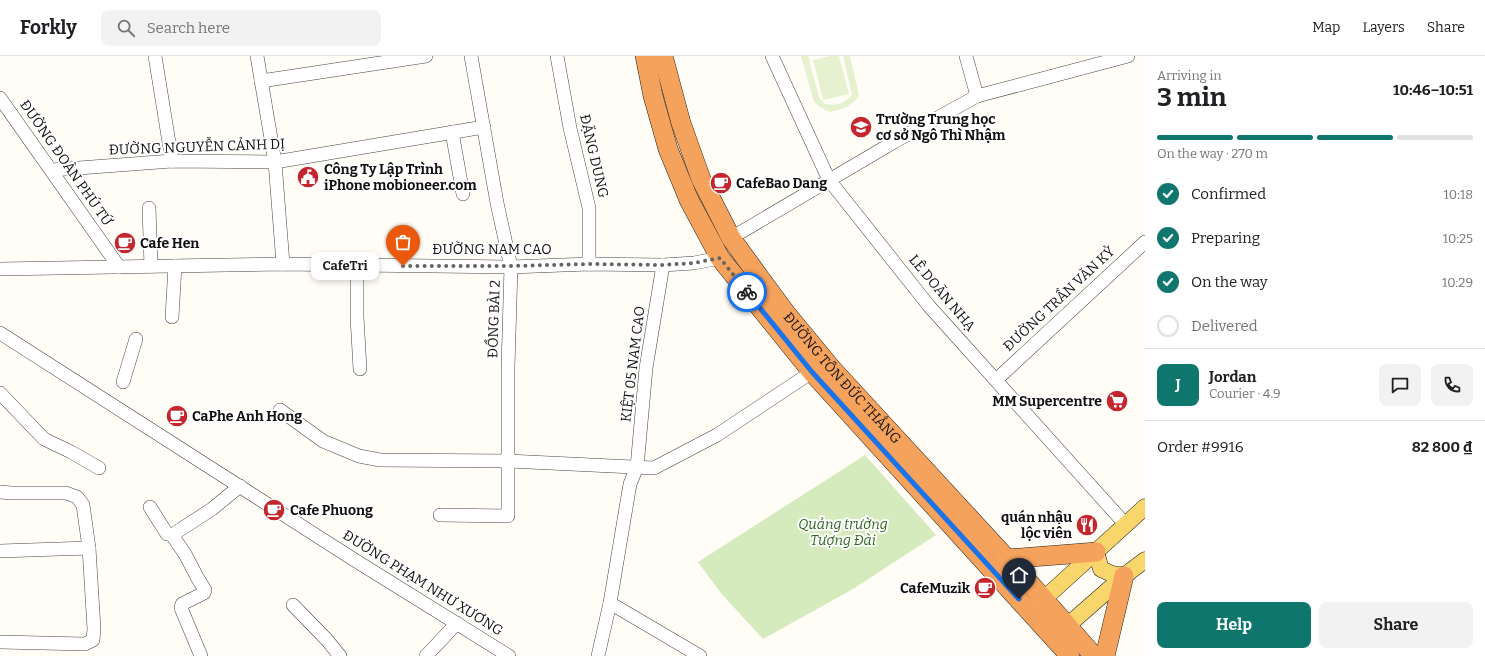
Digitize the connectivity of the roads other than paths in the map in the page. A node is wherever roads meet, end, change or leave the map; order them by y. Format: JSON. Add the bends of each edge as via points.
{"nodes":[{"id":1,"x":155,"y":56,"type":"edge"},
{"id":2,"x":257,"y":56,"type":"edge"},
{"id":3,"x":426,"y":56,"type":"edge"},
{"id":4,"x":471,"y":56,"type":"edge"},
{"id":5,"x":557,"y":56,"type":"edge"},
{"id":6,"x":645,"y":56,"type":"edge"},
{"id":7,"x":663,"y":56,"type":"edge"},
{"id":8,"x":772,"y":56,"type":"edge"},
{"id":9,"x":966,"y":56,"type":"edge"},
{"id":10,"x":1128,"y":56,"type":"edge"},
{"id":11,"x":261,"y":81,"type":"junction"},
{"id":12,"x":977,"y":96,"type":"junction"},
{"id":13,"x":0,"y":98,"type":"edge"},
{"id":14,"x":484,"y":127,"type":"junction"},
{"id":15,"x":452,"y":132,"type":"junction"},
{"id":16,"x":172,"y":161,"type":"junction"},
{"id":17,"x":275,"y":162,"type":"junction"},
{"id":18,"x":52,"y":170,"type":"junction"},
{"id":19,"x":830,"y":180,"type":"junction"},
{"id":20,"x":463,"y":194,"type":"dead end"},
{"id":21,"x":148,"y":208,"type":"dead end"},
{"id":22,"x":731,"y":238,"type":"junction"},
{"id":23,"x":1145,"y":242,"type":"edge"},
{"id":24,"x":720,"y":258,"type":"junction"},
{"id":25,"x":283,"y":264,"type":"junction"},
{"id":26,"x":589,"y":264,"type":"junction"},
{"id":27,"x":357,"y":265,"type":"junction"},
{"id":28,"x":662,"y":265,"type":"junction"},
{"id":29,"x":151,"y":266,"type":"junction"},
{"id":30,"x":175,"y":266,"type":"junction"},
{"id":31,"x":511,"y":266,"type":"junction"},
{"id":32,"x":119,"y":267,"type":"junction"},
{"id":33,"x":0,"y":269,"type":"edge"},
{"id":34,"x":172,"y":316,"type":"dead end"},
{"id":35,"x":0,"y":333,"type":"edge"},
{"id":36,"x":136,"y":339,"type":"dead end"},
{"id":37,"x":360,"y":369,"type":"dead end"},
{"id":38,"x":812,"y":372,"type":"junction"},
{"id":39,"x":996,"y":380,"type":"junction"},
{"id":40,"x":123,"y":382,"type":"dead end"},
{"id":41,"x":0,"y":393,"type":"edge"},
{"id":42,"x":280,"y":410,"type":"dead end"},
{"id":43,"x":508,"y":461,"type":"junction"},
{"id":44,"x":637,"y":467,"type":"junction"},
{"id":45,"x":100,"y":468,"type":"dead end"},
{"id":46,"x":240,"y":486,"type":"junction"},
{"id":47,"x":0,"y":492,"type":"edge"},
{"id":48,"x":150,"y":507,"type":"dead end"},
{"id":49,"x":1145,"y":507,"type":"edge"},
{"id":50,"x":440,"y":515,"type":"dead end"},
{"id":51,"x":1126,"y":525,"type":"junction"},
{"id":52,"x":172,"y":535,"type":"junction"},
{"id":53,"x":89,"y":548,"type":"junction"},
{"id":54,"x":0,"y":551,"type":"edge"},
{"id":55,"x":1096,"y":552,"type":"junction"},
{"id":56,"x":1006,"y":559,"type":"junction"},
{"id":57,"x":1145,"y":560,"type":"edge"},
{"id":58,"x":1124,"y":576,"type":"junction"},
{"id":59,"x":610,"y":603,"type":"junction"},
{"id":60,"x":293,"y":605,"type":"dead end"},
{"id":61,"x":1037,"y":606,"type":"junction"},
{"id":62,"x":457,"y":623,"type":"junction"},
{"id":63,"x":1060,"y":631,"type":"junction"},
{"id":64,"x":0,"y":642,"type":"edge"},
{"id":65,"x":201,"y":656,"type":"edge"},
{"id":66,"x":340,"y":656,"type":"edge"},
{"id":67,"x":426,"y":656,"type":"edge"},
{"id":68,"x":509,"y":656,"type":"edge"},
{"id":69,"x":598,"y":656,"type":"edge"},
{"id":70,"x":700,"y":656,"type":"edge"},
{"id":71,"x":1070,"y":656,"type":"edge"},
{"id":72,"x":1094,"y":656,"type":"edge"},
{"id":73,"x":1105,"y":656,"type":"edge"}],
"edges":[{"from":1,"to":16,"type":"street"},
{"from":2,"to":11,"type":"street"},
{"from":3,"to":11,"type":"street"},
{"from":4,"to":14,"type":"street","name":"ĐỒNG BÀI 2"},
{"from":5,"to":26,"type":"street","name":"ĐẶNG DUNG","via":[[570,128],[589,208]]},
{"from":6,"to":24,"type":"highway","name":"ĐƯỜNG TÔN ĐỨC THẮNG","via":[[668,149],[689,200]]},
{"from":7,"to":22,"type":"highway","name":"ĐƯỜNG TÔN ĐỨC THẮNG","via":[[681,123],[701,179]]},
{"from":8,"to":19,"type":"street","name":"LÊ DOÃN NHẠ"},
{"from":9,"to":12,"type":"street"},
{"from":10,"to":12,"type":"street"},
{"from":11,"to":17,"type":"street"},
{"from":12,"to":19,"type":"street"},
{"from":13,"to":18,"type":"street","name":"ĐƯỜNG ĐOÀN PHÚ TỨ"},
{"from":14,"to":15,"type":"street","name":"ĐƯỜNG NGUYỄN CẢNH DỊ"},
{"from":14,"to":31,"type":"street","name":"ĐỒNG BÀI 2"},
{"from":15,"to":17,"type":"street","name":"ĐƯỜNG NGUYỄN CẢNH DỊ"},
{"from":15,"to":20,"type":"street"},
{"from":16,"to":17,"type":"street","name":"ĐƯỜNG NGUYỄN CẢNH DỊ"},
{"from":16,"to":18,"type":"street","name":"ĐƯỜNG NGUYỄN CẢNH DỊ"},
{"from":17,"to":25,"type":"street"},
{"from":18,"to":32,"type":"street","name":"ĐƯỜNG ĐOÀN PHÚ TỨ"},
{"from":19,"to":22,"type":"street"},
{"from":19,"to":39,"type":"street","name":"LÊ DOÃN NHẠ","via":[[930,306]]},
{"from":21,"to":29,"type":"street"},
{"from":22,"to":56,"type":"highway","name":"ĐƯỜNG TÔN ĐỨC THẮNG","via":[[785,312],[832,369]]},
{"from":23,"to":39,"type":"street","name":"ĐƯỜNG TRẦN VĂN KỶ"},
{"from":24,"to":28,"type":"street","name":"ĐƯỜNG NAM CAO"},
{"from":24,"to":38,"type":"highway","name":"ĐƯỜNG TÔN ĐỨC THẮNG"},
{"from":25,"to":27,"type":"street","name":"ĐƯỜNG NAM CAO"},
{"from":25,"to":30,"type":"street","name":"ĐƯỜNG NAM CAO"},
{"from":26,"to":28,"type":"street","name":"ĐƯỜNG NAM CAO"},
{"from":26,"to":31,"type":"street","name":"ĐƯỜNG NAM CAO"},
{"from":27,"to":31,"type":"street","name":"ĐƯỜNG NAM CAO"},
{"from":27,"to":37,"type":"street"},
{"from":28,"to":44,"type":"street","name":"KIỆT 05 NAM CAO","via":[[646,368]]},
{"from":29,"to":30,"type":"street","name":"ĐƯỜNG NAM CAO"},
{"from":29,"to":32,"type":"street","name":"ĐƯỜNG NAM CAO"},
{"from":30,"to":34,"type":"street"},
{"from":31,"to":43,"type":"street","name":"ĐỒNG BÀI 2"},
{"from":32,"to":33,"type":"street","name":"ĐƯỜNG NAM CAO"},
{"from":35,"to":46,"type":"street","name":"ĐƯỜNG PHẠM NHƯ XƯƠNG"},
{"from":36,"to":40,"type":"street"},
{"from":38,"to":44,"type":"street","via":[[718,435],[654,468]]},
{"from":38,"to":61,"type":"highway","name":"ĐƯỜNG TÔN ĐỨC THẮNG"},
{"from":39,"to":51,"type":"street","name":"LÊ DOÃN NHẠ"},
{"from":41,"to":45,"type":"street","via":[[51,443]]},
{"from":42,"to":43,"type":"street","via":[[323,440],[359,456],[380,460]]},
{"from":43,"to":44,"type":"street"},
{"from":43,"to":50,"type":"street","name":"ĐỒNG BÀI 2","via":[[508,516]]},
{"from":44,"to":59,"type":"street","name":"KIỆT 05 NAM CAO","via":[[630,484]]},
{"from":46,"to":52,"type":"street"},
{"from":46,"to":62,"type":"street","name":"ĐƯỜNG PHẠM NHƯ XƯƠNG"},
{"from":47,"to":53,"type":"street","via":[[66,493],[77,497],[83,505]]},
{"from":48,"to":52,"type":"street","via":[[166,534]]},
{"from":49,"to":51,"type":"main road"},
{"from":51,"to":55,"type":"main road"},
{"from":52,"to":65,"type":"street","via":[[205,590],[201,595],[182,604],[181,608]]},
{"from":53,"to":54,"type":"street"},
{"from":53,"to":64,"type":"street","via":[[94,640],[85,644]]},
{"from":55,"to":56,"type":"highway"},
{"from":55,"to":58,"type":"main road","via":[[1101,569]]},
{"from":55,"to":61,"type":"main road"},
{"from":56,"to":61,"type":"highway","name":"ĐƯỜNG TÔN ĐỨC THẮNG"},
{"from":57,"to":58,"type":"main road"},
{"from":58,"to":63,"type":"main road"},
{"from":58,"to":73,"type":"highway"},
{"from":59,"to":69,"type":"street","name":"KIỆT 05 NAM CAO"},
{"from":59,"to":70,"type":"street"},
{"from":60,"to":66,"type":"street"},
{"from":61,"to":63,"type":"highway","name":"ĐƯỜNG TÔN ĐỨC THẮNG"},
{"from":62,"to":67,"type":"street"},
{"from":62,"to":68,"type":"street","name":"ĐƯỜNG PHẠM NHƯ XƯƠNG"},
{"from":63,"to":71,"type":"highway","name":"ĐƯỜNG TÔN ĐỨC THẮNG"},
{"from":63,"to":72,"type":"highway","name":"ĐƯỜNG TÔN ĐỨC THẮNG"}]}
